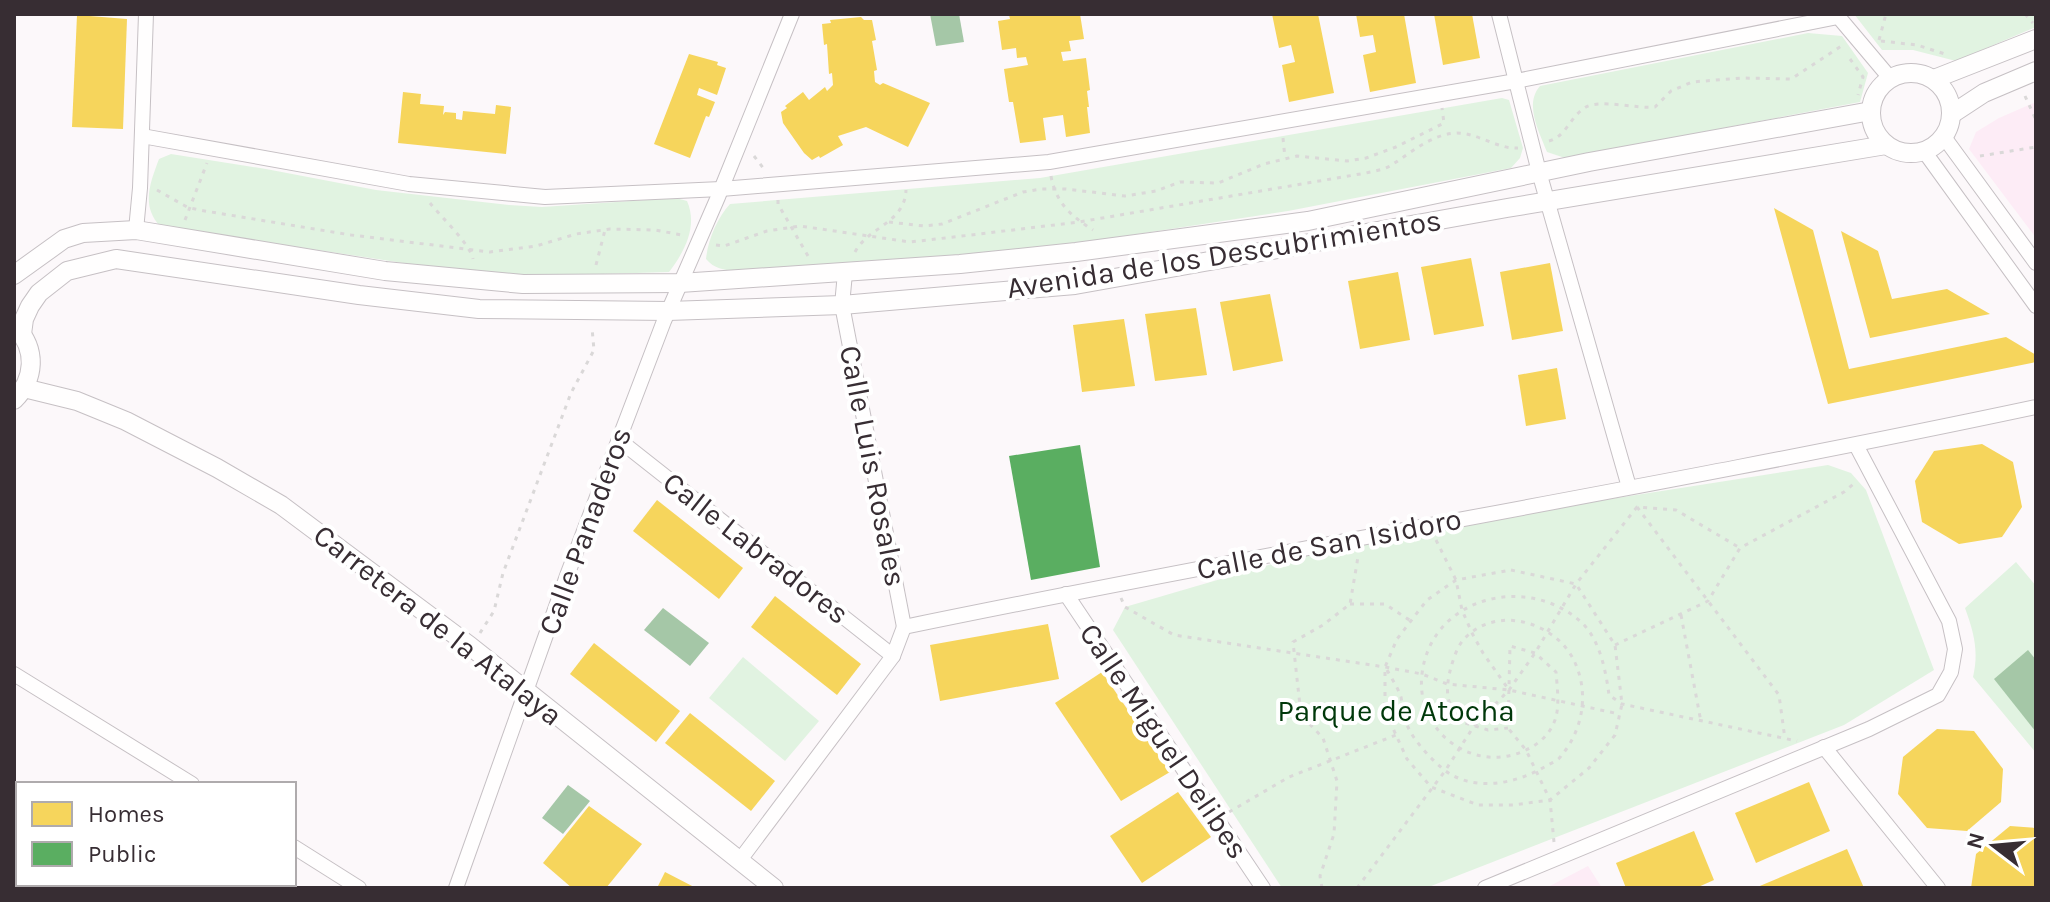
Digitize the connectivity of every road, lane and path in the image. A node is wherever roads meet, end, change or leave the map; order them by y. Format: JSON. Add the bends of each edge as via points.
{"nodes":[{"id":1,"x":146,"y":14,"type":"edge"},
{"id":2,"x":792,"y":14,"type":"edge"},
{"id":3,"x":1499,"y":14,"type":"edge"},
{"id":4,"x":2025,"y":14,"type":"edge"},
{"id":5,"x":1837,"y":16,"type":"edge"},
{"id":6,"x":2036,"y":26,"type":"edge"},
{"id":7,"x":1856,"y":37,"type":"junction"},
{"id":8,"x":2036,"y":39,"type":"edge"},
{"id":9,"x":2036,"y":71,"type":"edge"},
{"id":10,"x":1890,"y":78,"type":"junction"},
{"id":11,"x":1934,"y":79,"type":"junction"},
{"id":12,"x":2018,"y":79,"type":"junction"},
{"id":13,"x":1516,"y":81,"type":"junction"},
{"id":14,"x":1441,"y":94,"type":"junction"},
{"id":15,"x":1871,"y":111,"type":"junction"},
{"id":16,"x":1952,"y":114,"type":"junction"},
{"id":17,"x":2036,"y":120,"type":"edge"},
{"id":18,"x":1281,"y":122,"type":"junction"},
{"id":19,"x":142,"y":136,"type":"junction"},
{"id":20,"x":1944,"y":137,"type":"junction"},
{"id":21,"x":1532,"y":145,"type":"junction"},
{"id":22,"x":1886,"y":145,"type":"junction"},
{"id":23,"x":2036,"y":147,"type":"edge"},
{"id":24,"x":213,"y":148,"type":"junction"},
{"id":25,"x":1924,"y":151,"type":"junction"},
{"id":26,"x":1285,"y":158,"type":"junction"},
{"id":27,"x":1960,"y":160,"type":"junction"},
{"id":28,"x":1049,"y":162,"type":"junction"},
{"id":29,"x":1539,"y":172,"type":"junction"},
{"id":30,"x":907,"y":174,"type":"junction"},
{"id":31,"x":433,"y":186,"type":"junction"},
{"id":32,"x":140,"y":188,"type":"junction"},
{"id":33,"x":1053,"y":188,"type":"junction"},
{"id":34,"x":721,"y":189,"type":"junction"},
{"id":35,"x":1548,"y":201,"type":"junction"},
{"id":36,"x":190,"y":208,"type":"junction"},
{"id":37,"x":889,"y":222,"type":"junction"},
{"id":38,"x":1079,"y":222,"type":"junction"},
{"id":39,"x":136,"y":230,"type":"junction"},
{"id":40,"x":605,"y":230,"type":"junction"},
{"id":41,"x":869,"y":237,"type":"junction"},
{"id":42,"x":178,"y":238,"type":"junction"},
{"id":43,"x":700,"y":238,"type":"junction"},
{"id":44,"x":470,"y":250,"type":"junction"},
{"id":45,"x":1095,"y":250,"type":"junction"},
{"id":46,"x":2036,"y":263,"type":"edge"},
{"id":47,"x":849,"y":272,"type":"junction"},
{"id":48,"x":14,"y":275,"type":"edge"},
{"id":49,"x":471,"y":279,"type":"junction"},
{"id":50,"x":591,"y":283,"type":"junction"},
{"id":51,"x":680,"y":283,"type":"junction"},
{"id":52,"x":842,"y":305,"type":"junction"},
{"id":53,"x":2036,"y":306,"type":"edge"},
{"id":54,"x":591,"y":311,"type":"junction"},
{"id":55,"x":668,"y":311,"type":"junction"},
{"id":56,"x":18,"y":330,"type":"edge"},
{"id":57,"x":31,"y":369,"type":"junction"},
{"id":58,"x":19,"y":394,"type":"edge"},
{"id":59,"x":77,"y":401,"type":"junction"},
{"id":60,"x":2036,"y":407,"type":"edge"},
{"id":61,"x":619,"y":440,"type":"junction"},
{"id":62,"x":1856,"y":445,"type":"junction"},
{"id":63,"x":1869,"y":470,"type":"junction"},
{"id":64,"x":1629,"y":487,"type":"junction"},
{"id":65,"x":1637,"y":507,"type":"junction"},
{"id":66,"x":1429,"y":525,"type":"junction"},
{"id":67,"x":1361,"y":538,"type":"junction"},
{"id":68,"x":1740,"y":548,"type":"junction"},
{"id":69,"x":1456,"y":580,"type":"junction"},
{"id":70,"x":1576,"y":584,"type":"junction"},
{"id":71,"x":1113,"y":585,"type":"junction"},
{"id":72,"x":1066,"y":594,"type":"junction"},
{"id":73,"x":1708,"y":601,"type":"junction"},
{"id":74,"x":1350,"y":604,"type":"junction"},
{"id":75,"x":1561,"y":609,"type":"junction"},
{"id":76,"x":1462,"y":610,"type":"junction"},
{"id":77,"x":1681,"y":614,"type":"junction"},
{"id":78,"x":1411,"y":621,"type":"junction"},
{"id":79,"x":904,"y":627,"type":"junction"},
{"id":80,"x":1546,"y":631,"type":"junction"},
{"id":81,"x":1472,"y":633,"type":"junction"},
{"id":82,"x":1615,"y":645,"type":"junction"},
{"id":83,"x":470,"y":646,"type":"junction"},
{"id":84,"x":1535,"y":653,"type":"junction"},
{"id":85,"x":1294,"y":654,"type":"junction"},
{"id":86,"x":893,"y":656,"type":"junction"},
{"id":87,"x":1385,"y":667,"type":"junction"},
{"id":88,"x":14,"y":674,"type":"edge"},
{"id":89,"x":1422,"y":674,"type":"junction"},
{"id":90,"x":1447,"y":684,"type":"junction"},
{"id":91,"x":1509,"y":690,"type":"junction"},
{"id":92,"x":526,"y":692,"type":"junction"},
{"id":93,"x":1556,"y":701,"type":"junction"},
{"id":94,"x":1622,"y":704,"type":"junction"},
{"id":95,"x":1582,"y":706,"type":"junction"},
{"id":96,"x":1619,"y":714,"type":"junction"},
{"id":97,"x":1701,"y":722,"type":"junction"},
{"id":98,"x":1474,"y":726,"type":"junction"},
{"id":99,"x":1508,"y":728,"type":"junction"},
{"id":100,"x":1396,"y":735,"type":"junction"},
{"id":101,"x":1785,"y":739,"type":"junction"},
{"id":102,"x":1824,"y":747,"type":"junction"},
{"id":103,"x":1460,"y":748,"type":"junction"},
{"id":104,"x":1526,"y":750,"type":"junction"},
{"id":105,"x":1330,"y":761,"type":"junction"},
{"id":106,"x":1445,"y":771,"type":"junction"},
{"id":107,"x":1535,"y":773,"type":"junction"},
{"id":108,"x":189,"y":782,"type":"edge"},
{"id":109,"x":1431,"y":787,"type":"junction"},
{"id":110,"x":1550,"y":800,"type":"junction"},
{"id":111,"x":1228,"y":812,"type":"dead end"},
{"id":112,"x":296,"y":848,"type":"edge"},
{"id":113,"x":1556,"y":858,"type":"junction"},
{"id":114,"x":740,"y":860,"type":"junction"},
{"id":115,"x":359,"y":888,"type":"edge"},
{"id":116,"x":456,"y":888,"type":"edge"},
{"id":117,"x":774,"y":888,"type":"edge"},
{"id":118,"x":1263,"y":888,"type":"edge"},
{"id":119,"x":1322,"y":888,"type":"edge"},
{"id":120,"x":1357,"y":888,"type":"edge"},
{"id":121,"x":1485,"y":888,"type":"edge"},
{"id":122,"x":1938,"y":888,"type":"edge"}],
"edges":[{"from":1,"to":19,"type":"street"},
{"from":2,"to":34,"type":"street","name":"Calle Panaderos"},
{"from":3,"to":13,"type":"street"},
{"from":4,"to":6,"type":"path"},
{"from":5,"to":7,"type":"street"},
{"from":5,"to":13,"type":"street"},
{"from":7,"to":10,"type":"street"},
{"from":7,"to":21,"type":"path","via":[[1791,79],[1692,82],[1671,91],[1655,107],[1586,107],[1555,140]]},
{"from":8,"to":11,"type":"street"},
{"from":9,"to":12,"type":"street"},
{"from":10,"to":11,"type":"street","via":[[1912,72]]},
{"from":10,"to":15,"type":"street","via":[[1873,98]]},
{"from":11,"to":16,"type":"street","via":[[1944,88]]},
{"from":12,"to":16,"type":"street"},
{"from":12,"to":17,"type":"path"},
{"from":13,"to":14,"type":"street"},
{"from":13,"to":21,"type":"street"},
{"from":14,"to":18,"type":"street"},
{"from":14,"to":26,"type":"path","via":[[1444,123],[1380,154],[1347,161]]},
{"from":15,"to":22,"type":"street","via":[[1872,124]]},
{"from":15,"to":29,"type":"street","name":"Avenida de los Descubrimientos"},
{"from":16,"to":20,"type":"street"},
{"from":18,"to":26,"type":"path"},
{"from":18,"to":28,"type":"street"},
{"from":19,"to":24,"type":"street"},
{"from":19,"to":32,"type":"street"},
{"from":20,"to":25,"type":"street"},
{"from":20,"to":27,"type":"street"},
{"from":21,"to":29,"type":"street"},
{"from":21,"to":38,"type":"path","via":[[1510,148],[1459,133],[1366,173]]},
{"from":22,"to":25,"type":"street","via":[[1898,151]]},
{"from":22,"to":35,"type":"street","name":"Avenida de los Descubrimientos"},
{"from":23,"to":27,"type":"path"},
{"from":24,"to":31,"type":"street"},
{"from":24,"to":36,"type":"path"},
{"from":25,"to":53,"type":"street"},
{"from":26,"to":33,"type":"path","via":[[1218,183],[1180,182],[1125,196]]},
{"from":27,"to":46,"type":"street"},
{"from":28,"to":30,"type":"street"},
{"from":28,"to":33,"type":"path"},
{"from":29,"to":35,"type":"street"},
{"from":29,"to":45,"type":"street","name":"Avenida de los Descubrimientos","via":[[1308,221]]},
{"from":30,"to":34,"type":"street"},
{"from":30,"to":37,"type":"path","via":[[903,208]]},
{"from":31,"to":34,"type":"street","via":[[545,197]]},
{"from":31,"to":44,"type":"path","via":[[430,202]]},
{"from":32,"to":36,"type":"path","via":[[163,192]]},
{"from":32,"to":39,"type":"street"},
{"from":33,"to":37,"type":"path","via":[[1023,192],[942,224]]},
{"from":33,"to":38,"type":"path"},
{"from":34,"to":43,"type":"street","name":"Calle Panaderos"},
{"from":35,"to":52,"type":"street","name":"Avenida de los Descubrimientos","via":[[1075,285]]},
{"from":35,"to":64,"type":"street"},
{"from":36,"to":42,"type":"path"},
{"from":36,"to":44,"type":"path"},
{"from":37,"to":41,"type":"path"},
{"from":38,"to":41,"type":"path","via":[[910,242]]},
{"from":38,"to":45,"type":"path","via":[[1093,230]]},
{"from":39,"to":42,"type":"street","name":"Avenida de los Descubrimientos"},
{"from":39,"to":48,"type":"street","name":"Avenida de los Descubrimientos","via":[[64,239]]},
{"from":40,"to":43,"type":"path","via":[[655,230]]},
{"from":40,"to":44,"type":"path","via":[[536,246]]},
{"from":40,"to":50,"type":"path"},
{"from":41,"to":43,"type":"path","via":[[800,226],[724,246]]},
{"from":41,"to":47,"type":"path","via":[[856,249]]},
{"from":42,"to":49,"type":"street","name":"Avenida de los Descubrimientos"},
{"from":43,"to":51,"type":"street","name":"Calle Panaderos"},
{"from":44,"to":49,"type":"path"},
{"from":45,"to":47,"type":"street","name":"Avenida de los Descubrimientos"},
{"from":47,"to":51,"type":"street","name":"Avenida de los Descubrimientos"},
{"from":47,"to":52,"type":"street","name":"Calle Luis Rosales"},
{"from":49,"to":50,"type":"street","name":"Avenida de los Descubrimientos"},
{"from":50,"to":51,"type":"street","name":"Avenida de los Descubrimientos"},
{"from":51,"to":55,"type":"street","name":"Calle Panaderos"},
{"from":52,"to":55,"type":"street","name":"Avenida de los Descubrimientos"},
{"from":52,"to":79,"type":"street","name":"Calle Luis Rosales"},
{"from":54,"to":55,"type":"street","name":"Avenida de los Descubrimientos"},
{"from":54,"to":56,"type":"street","name":"Avenida de los Descubrimientos","via":[[479,309],[116,259],[67,271],[39,293]]},
{"from":54,"to":83,"type":"path","via":[[594,350],[571,393],[503,573],[494,611]]},
{"from":55,"to":61,"type":"street","name":"Calle Panaderos"},
{"from":56,"to":57,"type":"street"},
{"from":57,"to":58,"type":"street"},
{"from":57,"to":59,"type":"street","name":"Carretera de la Atalaya"},
{"from":58,"to":59,"type":"street","name":"Carretera de la Atalaya"},
{"from":59,"to":83,"type":"street","name":"Carretera de la Atalaya","via":[[139,427],[281,505]]},
{"from":60,"to":62,"type":"street","name":"Calle de San Isidoro"},
{"from":61,"to":86,"type":"street","name":"Calle Labradores"},
{"from":61,"to":92,"type":"street","name":"Calle Panaderos"},
{"from":62,"to":63,"type":"street"},
{"from":62,"to":64,"type":"street","name":"Calle de San Isidoro"},
{"from":63,"to":68,"type":"path","via":[[1844,492]]},
{"from":63,"to":102,"type":"street","via":[[1949,621],[1955,649],[1951,672],[1938,695]]},
{"from":64,"to":65,"type":"path"},
{"from":64,"to":66,"type":"street","name":"Calle de San Isidoro"},
{"from":65,"to":68,"type":"path","via":[[1676,510]]},
{"from":65,"to":70,"type":"path"},
{"from":65,"to":73,"type":"path"},
{"from":66,"to":67,"type":"street","name":"Calle de San Isidoro"},
{"from":66,"to":69,"type":"path"},
{"from":67,"to":71,"type":"street","name":"Calle de San Isidoro"},
{"from":67,"to":74,"type":"path"},
{"from":68,"to":73,"type":"path"},
{"from":69,"to":70,"type":"path","via":[[1511,570]]},
{"from":69,"to":76,"type":"path"},
{"from":69,"to":78,"type":"path","via":[[1427,600]]},
{"from":70,"to":75,"type":"path"},
{"from":70,"to":82,"type":"path"},
{"from":71,"to":72,"type":"street","name":"Calle de San Isidoro"},
{"from":71,"to":85,"type":"path","via":[[1125,607],[1174,635]]},
{"from":72,"to":79,"type":"street","name":"Calle de San Isidoro"},
{"from":72,"to":118,"type":"street","name":"Calle Miguel Delibes"},
{"from":73,"to":77,"type":"path"},
{"from":73,"to":101,"type":"path","via":[[1779,695]]},
{"from":74,"to":78,"type":"path","via":[[1385,604]]},
{"from":74,"to":85,"type":"path","via":[[1293,642]]},
{"from":75,"to":76,"type":"path","via":[[1529,595],[1492,597]]},
{"from":75,"to":80,"type":"path"},
{"from":75,"to":94,"type":"path","via":[[1583,623],[1606,672],[1609,695]]},
{"from":76,"to":81,"type":"path"},
{"from":76,"to":89,"type":"path","via":[[1439,630]]},
{"from":77,"to":82,"type":"path"},
{"from":77,"to":97,"type":"path"},
{"from":78,"to":87,"type":"path"},
{"from":79,"to":86,"type":"street"},
{"from":80,"to":81,"type":"path","via":[[1534,623],[1504,619]]},
{"from":80,"to":84,"type":"path"},
{"from":80,"to":95,"type":"path","via":[[1560,640],[1576,663]]},
{"from":81,"to":90,"type":"path","via":[[1454,656]]},
{"from":81,"to":91,"type":"path"},
{"from":82,"to":94,"type":"path"},
{"from":83,"to":92,"type":"street","name":"Carretera de la Atalaya"},
{"from":84,"to":91,"type":"path"},
{"from":84,"to":91,"type":"path","via":[[1510,646]]},
{"from":84,"to":93,"type":"path","via":[[1556,672]]},
{"from":85,"to":87,"type":"path"},
{"from":85,"to":105,"type":"path","via":[[1301,715],[1323,738]]},
{"from":86,"to":114,"type":"street"},
{"from":87,"to":89,"type":"path"},
{"from":87,"to":100,"type":"path","via":[[1385,711]]},
{"from":87,"to":106,"type":"path","via":[[1400,693],[1407,726]]},
{"from":88,"to":108,"type":"street"},
{"from":89,"to":90,"type":"path"},
{"from":89,"to":103,"type":"path","via":[[1424,710]]},
{"from":90,"to":91,"type":"path"},
{"from":90,"to":98,"type":"path","via":[[1449,700],[1462,722]]},
{"from":91,"to":93,"type":"path"},
{"from":91,"to":98,"type":"path"},
{"from":91,"to":99,"type":"path"},
{"from":92,"to":114,"type":"street","name":"Carretera de la Atalaya"},
{"from":92,"to":116,"type":"street","name":"Calle Panaderos"},
{"from":93,"to":95,"type":"path"},
{"from":93,"to":104,"type":"path","via":[[1555,720],[1540,743]]},
{"from":94,"to":96,"type":"path"},
{"from":94,"to":97,"type":"path"},
{"from":95,"to":96,"type":"path"},
{"from":95,"to":107,"type":"path","via":[[1579,725],[1560,758]]},
{"from":96,"to":110,"type":"path","via":[[1615,735],[1589,768]]},
{"from":97,"to":101,"type":"path"},
{"from":98,"to":99,"type":"path"},
{"from":98,"to":103,"type":"path"},
{"from":99,"to":104,"type":"path"},
{"from":100,"to":105,"type":"path"},
{"from":100,"to":109,"type":"path","via":[[1407,759]]},
{"from":101,"to":102,"type":"path"},
{"from":102,"to":113,"type":"street"},
{"from":102,"to":122,"type":"street"},
{"from":103,"to":104,"type":"path","via":[[1494,759]]},
{"from":103,"to":106,"type":"path"},
{"from":104,"to":107,"type":"path"},
{"from":105,"to":111,"type":"path","via":[[1289,777]]},
{"from":105,"to":119,"type":"path","via":[[1337,781],[1334,834],[1320,876]]},
{"from":106,"to":107,"type":"path","via":[[1473,782],[1501,784]]},
{"from":106,"to":109,"type":"path"},
{"from":107,"to":110,"type":"path"},
{"from":109,"to":110,"type":"path","via":[[1478,805]]},
{"from":109,"to":120,"type":"path"},
{"from":110,"to":113,"type":"path"},
{"from":112,"to":115,"type":"street"},
{"from":113,"to":121,"type":"street"},
{"from":114,"to":117,"type":"street","name":"Carretera de la Atalaya"}]}
